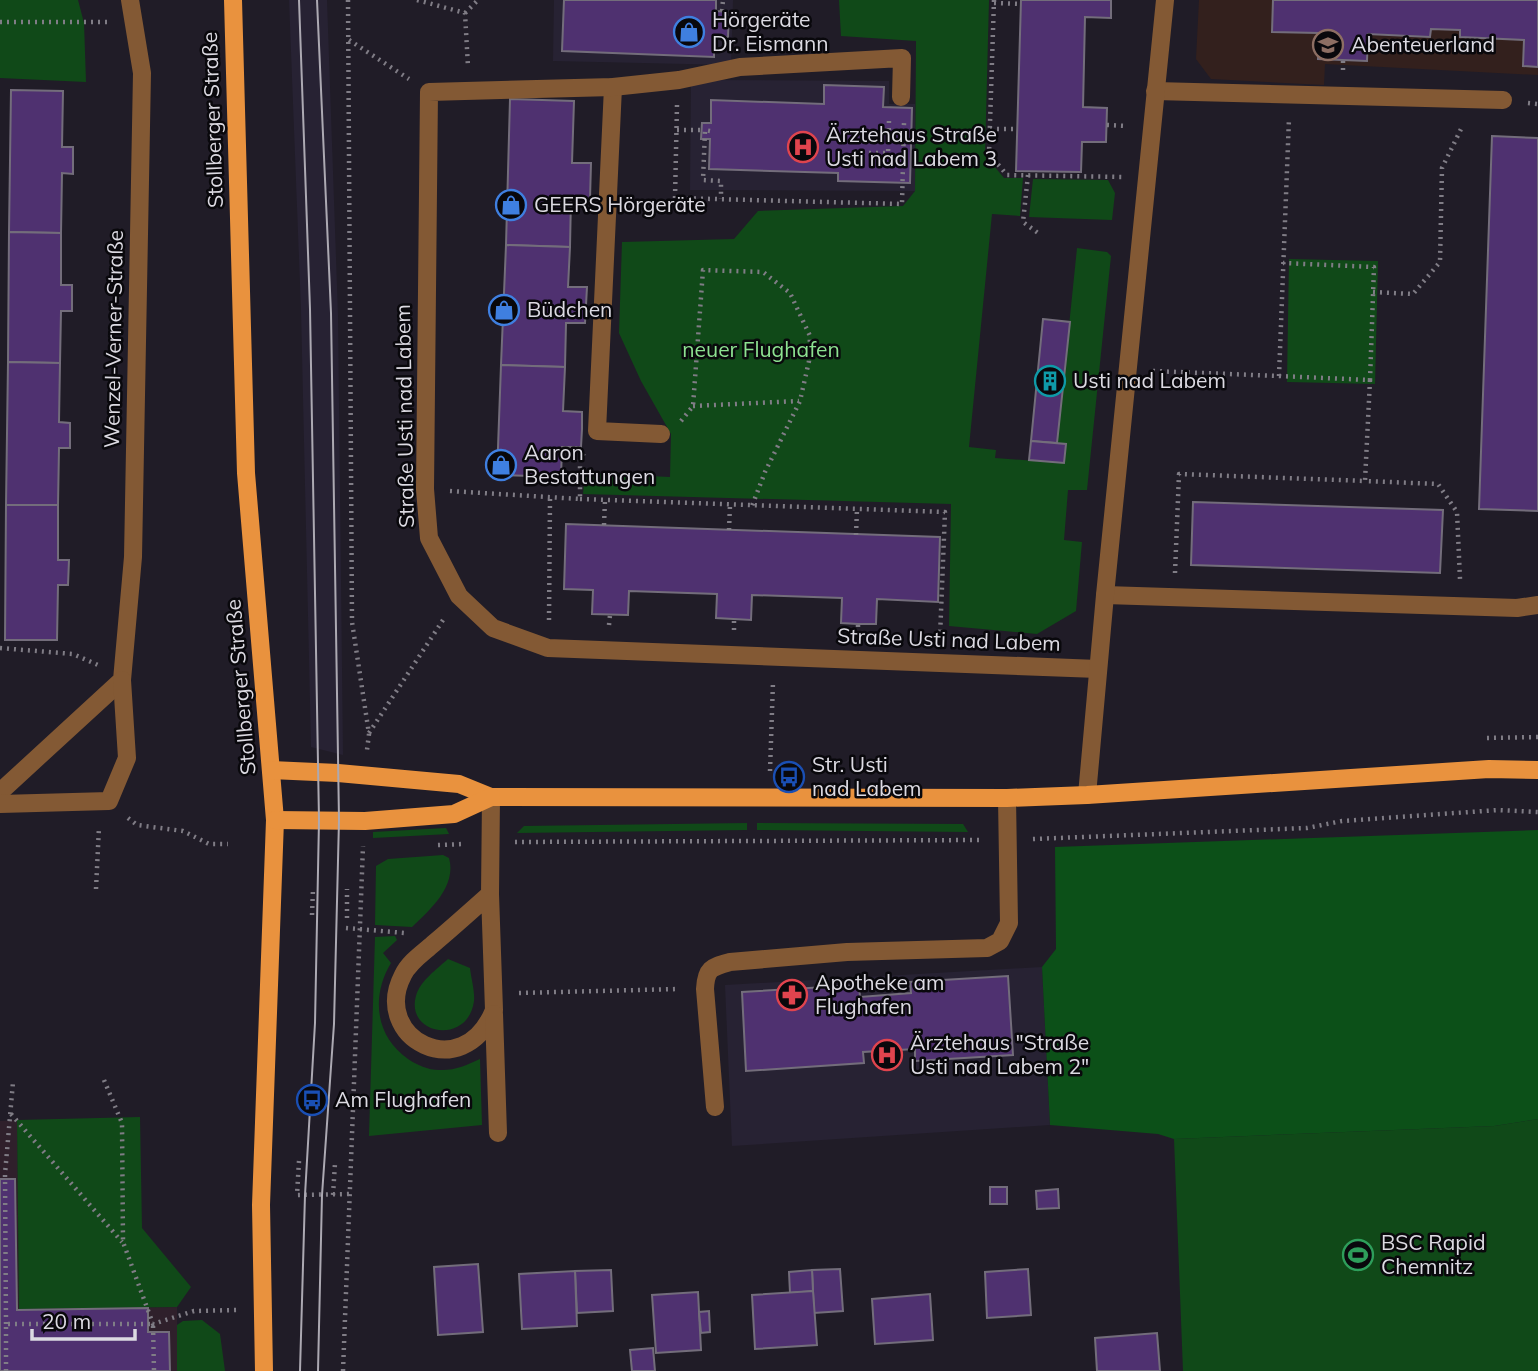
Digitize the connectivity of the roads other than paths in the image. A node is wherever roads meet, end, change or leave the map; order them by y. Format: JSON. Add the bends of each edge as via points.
{"nodes":[{"id":1,"x":130,"y":0,"type":"edge"},
{"id":2,"x":233,"y":0,"type":"edge"},
{"id":3,"x":1165,"y":0,"type":"edge"},
{"id":4,"x":613,"y":87,"type":"junction"},
{"id":5,"x":1155,"y":91,"type":"junction"},
{"id":6,"x":901,"y":97,"type":"dead end"},
{"id":7,"x":1503,"y":100,"type":"dead end"},
{"id":8,"x":661,"y":434,"type":"road end"},
{"id":9,"x":1105,"y":595,"type":"junction"},
{"id":10,"x":1538,"y":605,"type":"edge"},
{"id":11,"x":1098,"y":669,"type":"junction"},
{"id":12,"x":122,"y":680,"type":"junction"},
{"id":13,"x":271,"y":770,"type":"junction"},
{"id":14,"x":1538,"y":770,"type":"edge"},
{"id":15,"x":0,"y":792,"type":"edge"},
{"id":16,"x":1087,"y":795,"type":"junction"},
{"id":17,"x":491,"y":797,"type":"junction"},
{"id":18,"x":1007,"y":798,"type":"junction"},
{"id":19,"x":0,"y":804,"type":"edge"},
{"id":20,"x":275,"y":820,"type":"junction"},
{"id":21,"x":490,"y":894,"type":"junction"},
{"id":22,"x":494,"y":1002,"type":"junction"},
{"id":23,"x":715,"y":1107,"type":"dead end"},
{"id":24,"x":498,"y":1133,"type":"dead end"},
{"id":25,"x":264,"y":1371,"type":"edge"}],
"edges":[{"from":1,"to":12,"type":"street","name":"Wenzel-Verner-Straße","via":[[142,73],[133,556]]},
{"from":2,"to":13,"type":"main road","name":"Stollberger Straße","via":[[246,473]]},
{"from":3,"to":5,"type":"street"},
{"from":4,"to":6,"type":"street","via":[[740,67],[902,58]]},
{"from":4,"to":8,"type":"street","via":[[597,431]]},
{"from":4,"to":11,"type":"street","name":"Straße Usti nad Labem","via":[[429,92],[425,489],[429,538],[459,596],[493,628],[548,648]]},
{"from":5,"to":7,"type":"street"},
{"from":5,"to":9,"type":"street"},
{"from":9,"to":10,"type":"street"},
{"from":9,"to":11,"type":"street"},
{"from":11,"to":16,"type":"street"},
{"from":12,"to":15,"type":"street"},
{"from":12,"to":19,"type":"street","name":"Wenzel-Verner-Straße","via":[[127,758],[105,801]]},
{"from":13,"to":17,"type":"main road","via":[[459,784]]},
{"from":13,"to":20,"type":"main road","name":"Stollberger Straße"},
{"from":14,"to":16,"type":"main road","via":[[1489,769]]},
{"from":16,"to":18,"type":"main road"},
{"from":17,"to":18,"type":"main road"},
{"from":17,"to":20,"type":"main road","via":[[454,814],[365,821]]},
{"from":17,"to":21,"type":"street"},
{"from":18,"to":23,"type":"street","via":[[1009,923],[1000,941],[987,948],[847,952],[713,967],[705,976],[705,989]]},
{"from":20,"to":25,"type":"main road","name":"Stollberger Straße","via":[[261,1205]]},
{"from":21,"to":22,"type":"street"},
{"from":21,"to":22,"type":"street","via":[[404,971],[395,998],[398,1016],[419,1043],[453,1050],[479,1036],[489,1023]]},
{"from":22,"to":24,"type":"street"}]}
